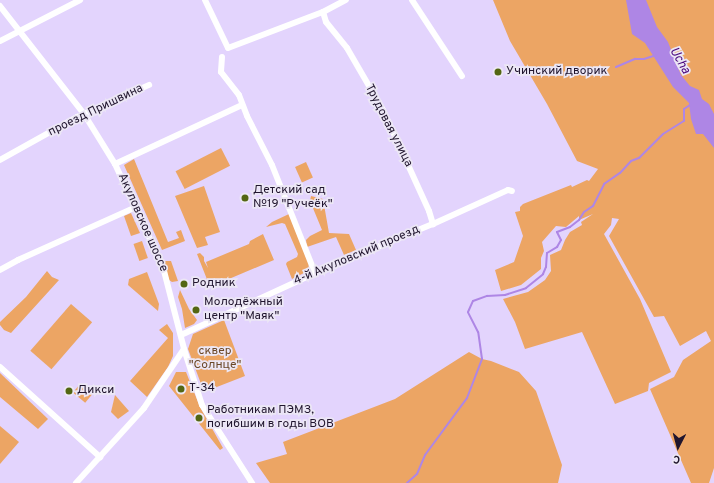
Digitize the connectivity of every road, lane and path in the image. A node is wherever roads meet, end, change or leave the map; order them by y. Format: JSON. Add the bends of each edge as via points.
{"nodes":[{"id":1,"x":80,"y":0,"type":"edge"},
{"id":2,"x":205,"y":0,"type":"edge"},
{"id":3,"x":346,"y":0,"type":"edge"},
{"id":4,"x":412,"y":0,"type":"edge"},
{"id":5,"x":0,"y":6,"type":"edge"},
{"id":6,"x":323,"y":12,"type":"junction"},
{"id":7,"x":21,"y":31,"type":"junction"},
{"id":8,"x":0,"y":41,"type":"edge"},
{"id":9,"x":222,"y":57,"type":"dead end"},
{"id":10,"x":462,"y":76,"type":"dead end"},
{"id":11,"x":149,"y":85,"type":"dead end"},
{"id":12,"x":242,"y":105,"type":"junction"},
{"id":13,"x":84,"y":114,"type":"junction"},
{"id":14,"x":0,"y":160,"type":"edge"},
{"id":15,"x":115,"y":164,"type":"junction"},
{"id":16,"x":512,"y":191,"type":"dead end"},
{"id":17,"x":136,"y":207,"type":"junction"},
{"id":18,"x":433,"y":224,"type":"junction"},
{"id":19,"x":0,"y":270,"type":"edge"},
{"id":20,"x":315,"y":273,"type":"junction"},
{"id":21,"x":181,"y":335,"type":"junction"},
{"id":22,"x":184,"y":348,"type":"junction"},
{"id":23,"x":0,"y":367,"type":"edge"},
{"id":24,"x":100,"y":457,"type":"junction"},
{"id":25,"x":76,"y":483,"type":"edge"},
{"id":26,"x":252,"y":483,"type":"edge"}],
"edges":[{"from":1,"to":7,"type":"street"},
{"from":2,"to":6,"type":"street","via":[[228,48]]},
{"from":3,"to":6,"type":"street"},
{"from":4,"to":10,"type":"street"},
{"from":5,"to":7,"type":"street","name":"Акуловское шоссе"},
{"from":6,"to":18,"type":"street","name":"Трудовая улица","via":[[326,22],[347,48],[384,110]]},
{"from":7,"to":8,"type":"street"},
{"from":7,"to":13,"type":"street","name":"Акуловское шоссе"},
{"from":9,"to":12,"type":"street","via":[[221,72],[239,95]]},
{"from":11,"to":13,"type":"street","name":"проезд Пришвина"},
{"from":12,"to":15,"type":"street"},
{"from":12,"to":20,"type":"street","via":[[272,165]]},
{"from":13,"to":14,"type":"street","name":"проезд Пришвина"},
{"from":13,"to":15,"type":"street","name":"Акуловское шоссе"},
{"from":15,"to":17,"type":"street","name":"Акуловское шоссе"},
{"from":16,"to":18,"type":"street","name":"4-й Акуловский проезд","via":[[508,190]]},
{"from":17,"to":19,"type":"street"},
{"from":17,"to":21,"type":"street","name":"Акуловское шоссе","via":[[163,267]]},
{"from":18,"to":20,"type":"street","name":"4-й Акуловский проезд"},
{"from":20,"to":21,"type":"street","name":"4-й Акуловский проезд"},
{"from":21,"to":22,"type":"street","name":"Акуловское шоссе"},
{"from":22,"to":24,"type":"street","via":[[144,408]]},
{"from":22,"to":26,"type":"street","name":"Акуловское шоссе","via":[[202,405]]},
{"from":23,"to":24,"type":"street"},
{"from":24,"to":25,"type":"street"}]}
